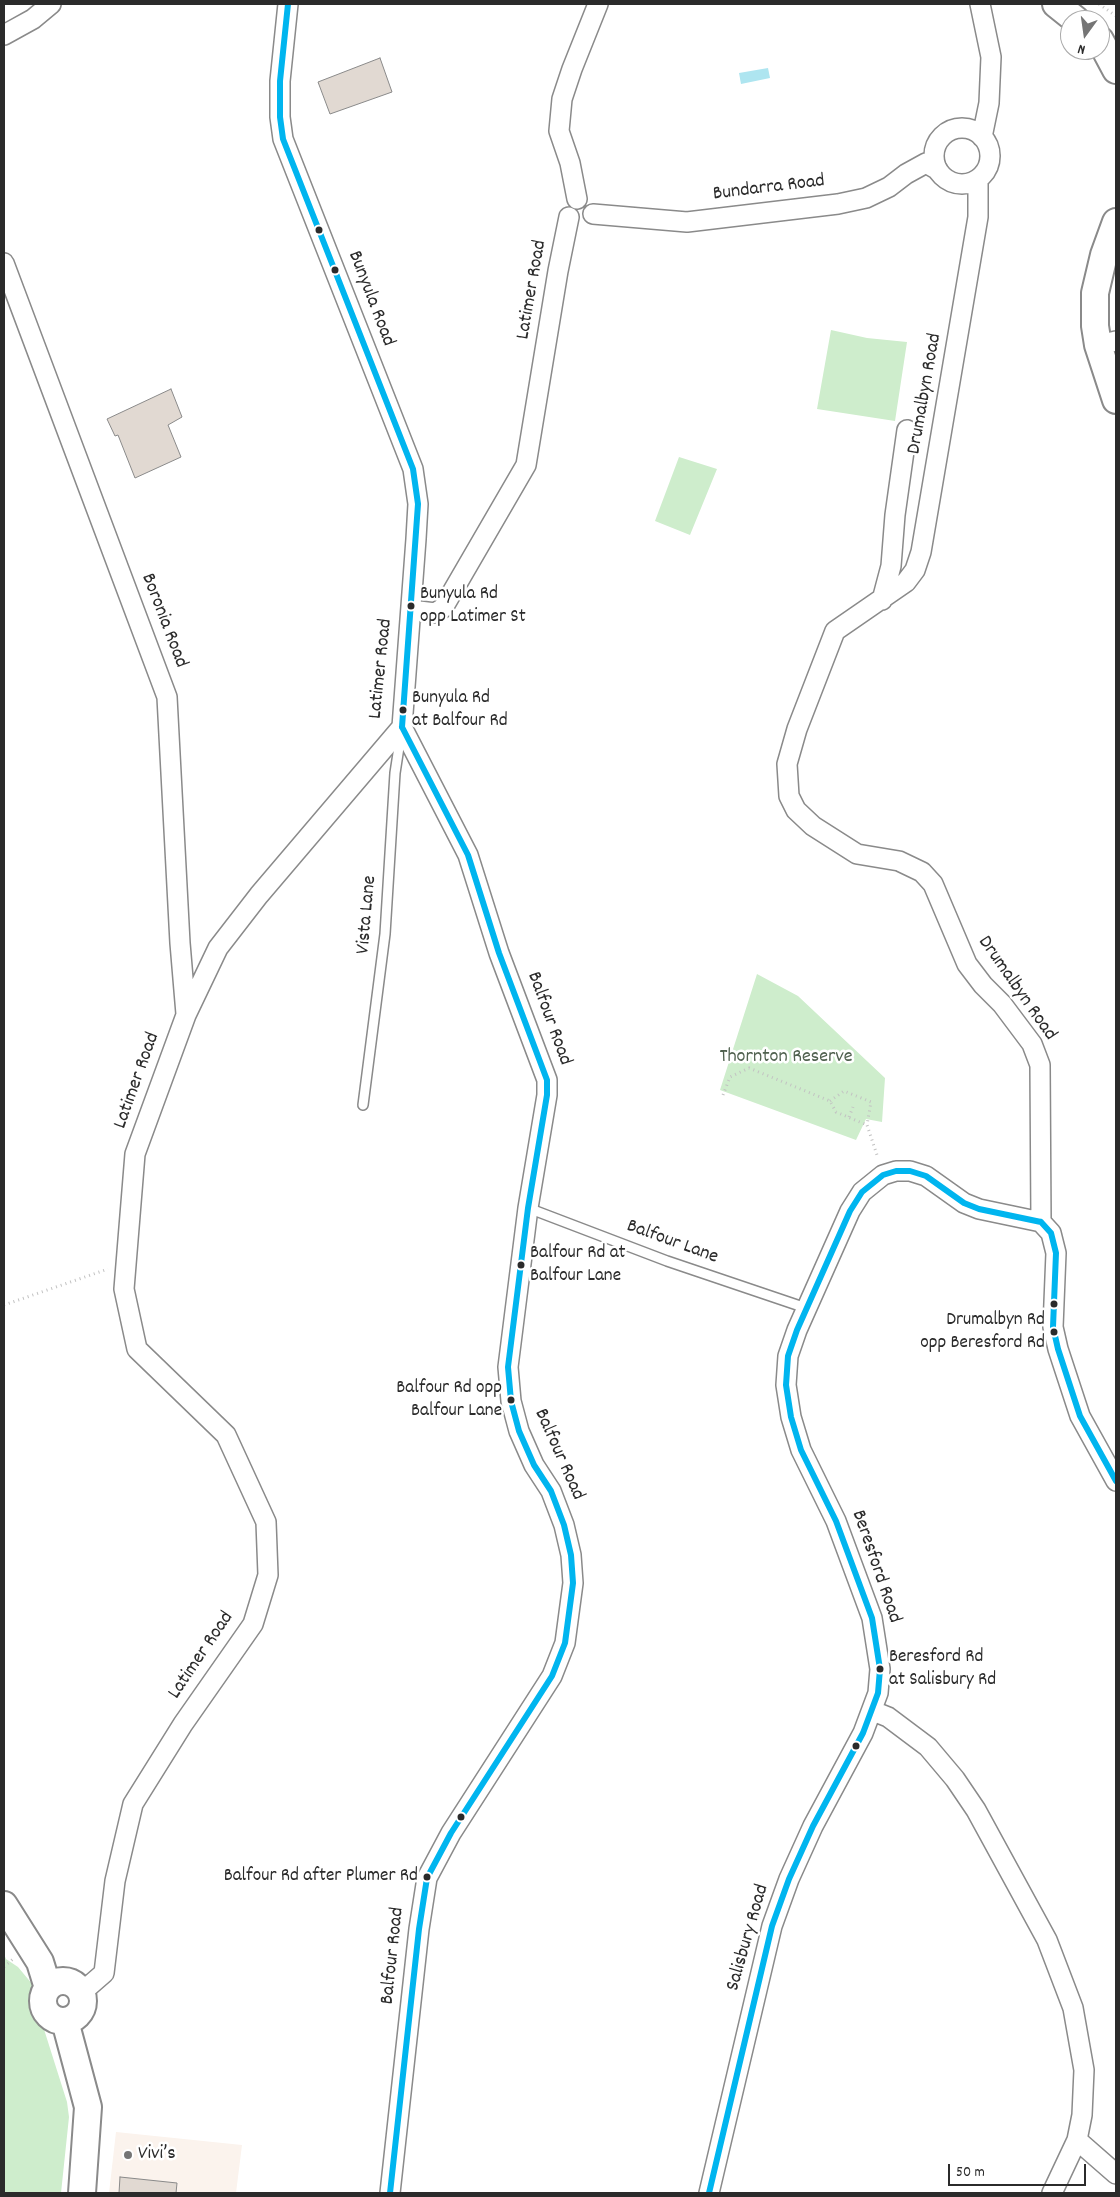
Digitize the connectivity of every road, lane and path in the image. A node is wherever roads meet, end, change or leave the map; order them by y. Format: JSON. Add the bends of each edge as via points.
{"nodes":[{"id":1,"x":51,"y":4,"type":"edge"},
{"id":2,"x":288,"y":4,"type":"edge"},
{"id":3,"x":598,"y":4,"type":"edge"},
{"id":4,"x":980,"y":4,"type":"edge"},
{"id":5,"x":1099,"y":4,"type":"edge"},
{"id":6,"x":1116,"y":16,"type":"edge"},
{"id":7,"x":4,"y":35,"type":"edge"},
{"id":8,"x":1110,"y":59,"type":"edge"},
{"id":9,"x":1116,"y":70,"type":"edge"},
{"id":10,"x":982,"y":137,"type":"junction"},
{"id":11,"x":938,"y":170,"type":"junction"},
{"id":12,"x":978,"y":179,"type":"junction"},
{"id":13,"x":577,"y":199,"type":"junction"},
{"id":14,"x":593,"y":214,"type":"junction"},
{"id":15,"x":569,"y":217,"type":"junction"},
{"id":16,"x":1116,"y":222,"type":"edge"},
{"id":17,"x":4,"y":263,"type":"edge"},
{"id":18,"x":1107,"y":343,"type":"edge"},
{"id":19,"x":1116,"y":400,"type":"edge"},
{"id":20,"x":907,"y":430,"type":"dead end"},
{"id":21,"x":882,"y":600,"type":"junction"},
{"id":22,"x":411,"y":610,"type":"junction"},
{"id":23,"x":402,"y":727,"type":"junction"},
{"id":24,"x":186,"y":1015,"type":"junction"},
{"id":25,"x":723,"y":1095,"type":"dead end"},
{"id":26,"x":830,"y":1101,"type":"junction"},
{"id":27,"x":363,"y":1105,"type":"dead end"},
{"id":28,"x":853,"y":1107,"type":"dead end"},
{"id":29,"x":849,"y":1117,"type":"junction"},
{"id":30,"x":867,"y":1125,"type":"junction"},
{"id":31,"x":883,"y":1175,"type":"junction"},
{"id":32,"x":528,"y":1208,"type":"junction"},
{"id":33,"x":1041,"y":1222,"type":"junction"},
{"id":34,"x":125,"y":1263,"type":"junction"},
{"id":35,"x":4,"y":1305,"type":"edge"},
{"id":36,"x":806,"y":1308,"type":"junction"},
{"id":37,"x":1116,"y":1481,"type":"edge"},
{"id":38,"x":874,"y":1711,"type":"junction"},
{"id":39,"x":4,"y":1905,"type":"edge"},
{"id":40,"x":48,"y":1988,"type":"junction"},
{"id":41,"x":81,"y":1993,"type":"junction"},
{"id":42,"x":65,"y":2020,"type":"junction"},
{"id":43,"x":1076,"y":2140,"type":"junction"},
{"id":44,"x":1116,"y":2174,"type":"edge"},
{"id":45,"x":82,"y":2193,"type":"edge"},
{"id":46,"x":390,"y":2193,"type":"edge"},
{"id":47,"x":709,"y":2193,"type":"edge"},
{"id":48,"x":1052,"y":2193,"type":"edge"}],
"edges":[{"from":1,"to":7,"type":"street","via":[[33,19]]},
{"from":2,"to":22,"type":"street","name":"Bunyula Road","via":[[280,81],[283,139],[413,469],[418,504]]},
{"from":3,"to":13,"type":"street","via":[[562,99],[559,131]]},
{"from":4,"to":10,"type":"street","via":[[991,58],[989,103]]},
{"from":5,"to":6,"type":"path"},
{"from":8,"to":9,"type":"main road"},
{"from":10,"to":11,"type":"street","via":[[961,128],[945,134],[935,148]]},
{"from":10,"to":12,"type":"street","via":[[990,154],[985,172]]},
{"from":11,"to":12,"type":"street","via":[[946,180],[959,184]]},
{"from":11,"to":14,"type":"street","name":"Bundarra Road","via":[[926,164],[882,191],[838,204],[686,222]]},
{"from":12,"to":21,"type":"street","name":"Drumalbyn Road","via":[[978,217],[921,552],[915,570],[906,582]]},
{"from":13,"to":14,"type":"street","via":[[590,202]]},
{"from":13,"to":15,"type":"street","via":[[568,207]]},
{"from":14,"to":15,"type":"street","via":[[582,224]]},
{"from":15,"to":22,"type":"street","name":"Latimer Road","via":[[526,465],[443,608],[435,613]]},
{"from":16,"to":18,"type":"main road","via":[[1095,293],[1095,326]]},
{"from":17,"to":24,"type":"street","name":"Boronia Road","via":[[167,697]]},
{"from":18,"to":19,"type":"main road"},
{"from":20,"to":21,"type":"street","name":"Drumalbyn Road","via":[[891,566]]},
{"from":21,"to":33,"type":"street","name":"Drumalbyn Road","via":[[835,631],[787,764],[789,796],[796,810],[813,826],[857,854],[899,861],[922,872],[933,884],[967,964],[1032,1044],[1040,1065]]},
{"from":22,"to":23,"type":"street","name":"Latimer Road"},
{"from":23,"to":24,"type":"street","name":"Latimer Road","via":[[218,948]]},
{"from":23,"to":27,"type":"lane","name":"Vista Lane","via":[[395,772],[385,934]]},
{"from":23,"to":32,"type":"street","name":"Balfour Road","via":[[468,855],[499,953],[544,1068],[547,1095]]},
{"from":24,"to":34,"type":"street","name":"Latimer Road","via":[[135,1154]]},
{"from":25,"to":26,"type":"path","via":[[730,1077],[749,1068]]},
{"from":26,"to":29,"type":"path","via":[[836,1112]]},
{"from":26,"to":30,"type":"path","via":[[844,1091],[871,1102]]},
{"from":28,"to":29,"type":"path"},
{"from":29,"to":30,"type":"path"},
{"from":30,"to":31,"type":"path"},
{"from":31,"to":33,"type":"street","via":[[903,1171],[926,1176],[964,1203],[979,1209]]},
{"from":31,"to":36,"type":"street","name":"Beresford Road","via":[[862,1192],[850,1211]]},
{"from":32,"to":36,"type":"lane","name":"Balfour Lane","via":[[667,1261]]},
{"from":32,"to":46,"type":"street","name":"Balfour Road","via":[[508,1367],[511,1401],[518,1431],[534,1465],[551,1490],[568,1538],[573,1583],[571,1612],[565,1643],[552,1676],[451,1833],[427,1878],[418,1930]]},
{"from":33,"to":37,"type":"street","via":[[1051,1233],[1056,1253],[1053,1327],[1058,1349],[1080,1416]]},
{"from":34,"to":35,"type":"path"},
{"from":34,"to":41,"type":"street","name":"Latimer Road","via":[[124,1289],[137,1349],[226,1436],[266,1522],[268,1576],[253,1624],[183,1724],[134,1804],[115,1881],[104,1973]]},
{"from":36,"to":38,"type":"street","name":"Beresford Road","via":[[788,1356],[786,1385],[791,1417],[801,1450],[836,1521],[872,1618],[880,1669]]},
{"from":38,"to":43,"type":"street","via":[[909,1731],[928,1747],[955,1779],[976,1810],[1047,1940],[1072,2008],[1083,2056],[1085,2084]]},
{"from":38,"to":47,"type":"street","name":"Salisbury Road","via":[[813,1826],[772,1926]]},
{"from":39,"to":40,"type":"main road","via":[[40,1962]]},
{"from":40,"to":41,"type":"main road","via":[[65,1982],[77,1987]]},
{"from":40,"to":42,"type":"main road","via":[[44,1994],[44,2007],[52,2018]]},
{"from":41,"to":42,"type":"main road","via":[[80,2011]]},
{"from":42,"to":45,"type":"main road","via":[[88,2107]]},
{"from":43,"to":44,"type":"street"},
{"from":43,"to":48,"type":"street"}]}
